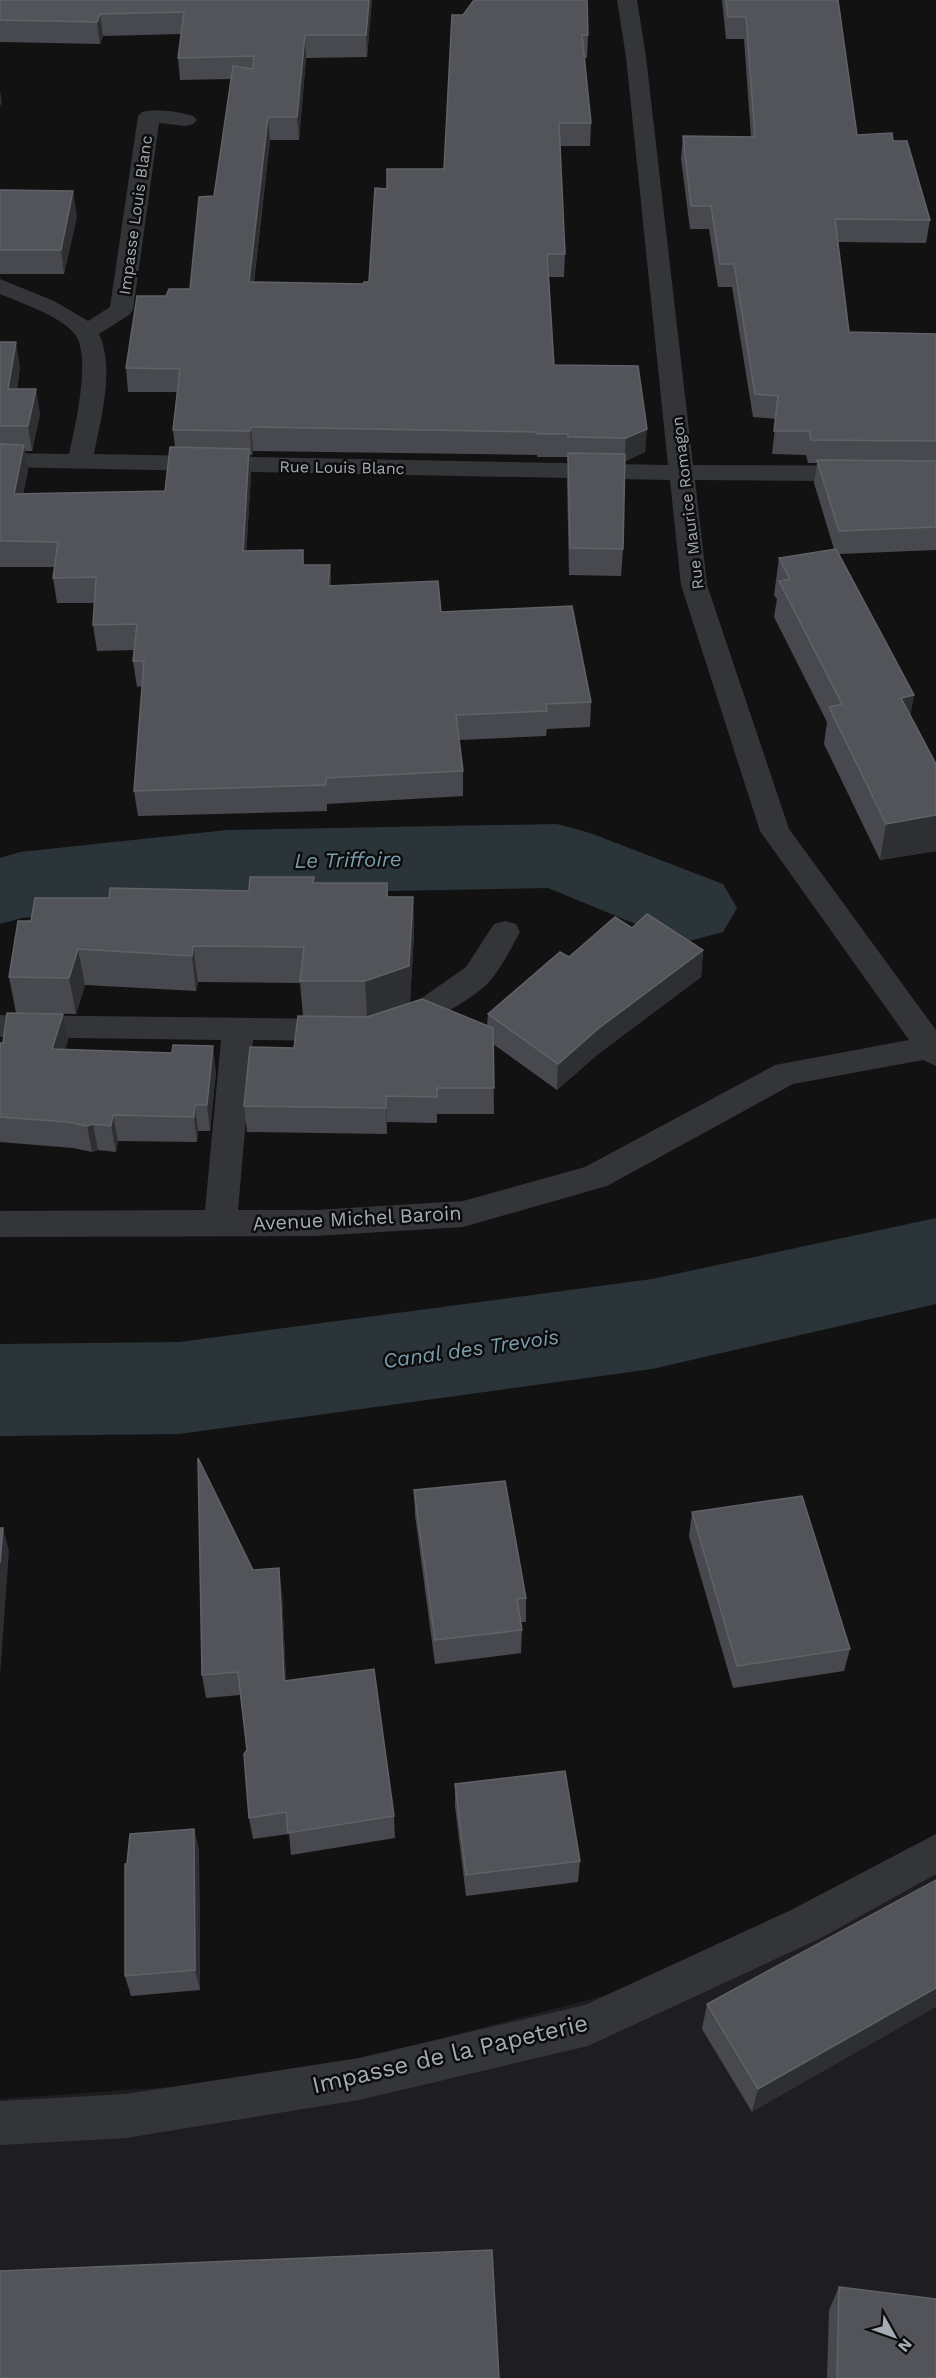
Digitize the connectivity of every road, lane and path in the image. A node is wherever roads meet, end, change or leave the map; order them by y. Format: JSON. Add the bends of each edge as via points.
{"nodes":[{"id":1,"x":627,"y":0,"type":"edge"},
{"id":2,"x":186,"y":120,"type":"dead end"},
{"id":3,"x":0,"y":286,"type":"edge"},
{"id":4,"x":86,"y":332,"type":"junction"},
{"id":5,"x":0,"y":460,"type":"edge"},
{"id":6,"x":80,"y":463,"type":"junction"},
{"id":7,"x":683,"y":472,"type":"junction"},
{"id":8,"x":936,"y":474,"type":"edge"},
{"id":9,"x":505,"y":932,"type":"dead end"},
{"id":10,"x":0,"y":1026,"type":"edge"},
{"id":11,"x":238,"y":1028,"type":"junction"},
{"id":12,"x":934,"y":1050,"type":"edge"},
{"id":13,"x":0,"y":1224,"type":"edge"},
{"id":14,"x":220,"y":1225,"type":"junction"},
{"id":15,"x":936,"y":1853,"type":"edge"},
{"id":16,"x":0,"y":2123,"type":"edge"}],
"edges":[{"from":1,"to":7,"type":"street","name":"Rue Maurice Romagon"},
{"from":2,"to":4,"type":"street","name":"Impasse Louis Blanc","via":[[149,116],[121,310]]},
{"from":3,"to":4,"type":"street","via":[[52,308]]},
{"from":4,"to":6,"type":"street","via":[[95,364]]},
{"from":5,"to":6,"type":"street","name":"Rue Louis Blanc"},
{"from":6,"to":7,"type":"street","name":"Rue Louis Blanc"},
{"from":7,"to":8,"type":"street","name":"Rue Louis Blanc"},
{"from":7,"to":12,"type":"street","name":"Rue Maurice Romagon","via":[[694,585],[775,831]]},
{"from":9,"to":11,"type":"street","via":[[477,975],[427,1010],[368,1030]]},
{"from":10,"to":11,"type":"street"},
{"from":11,"to":14,"type":"street"},
{"from":12,"to":14,"type":"street","name":"Avenue Michel Baroin","via":[[786,1073],[595,1177],[463,1214]]},
{"from":13,"to":14,"type":"street","name":"Avenue Michel Baroin"},
{"from":15,"to":16,"type":"street","name":"Impasse de la Papeterie","via":[[806,1924],[588,2025],[347,2081],[126,2116]]}]}
